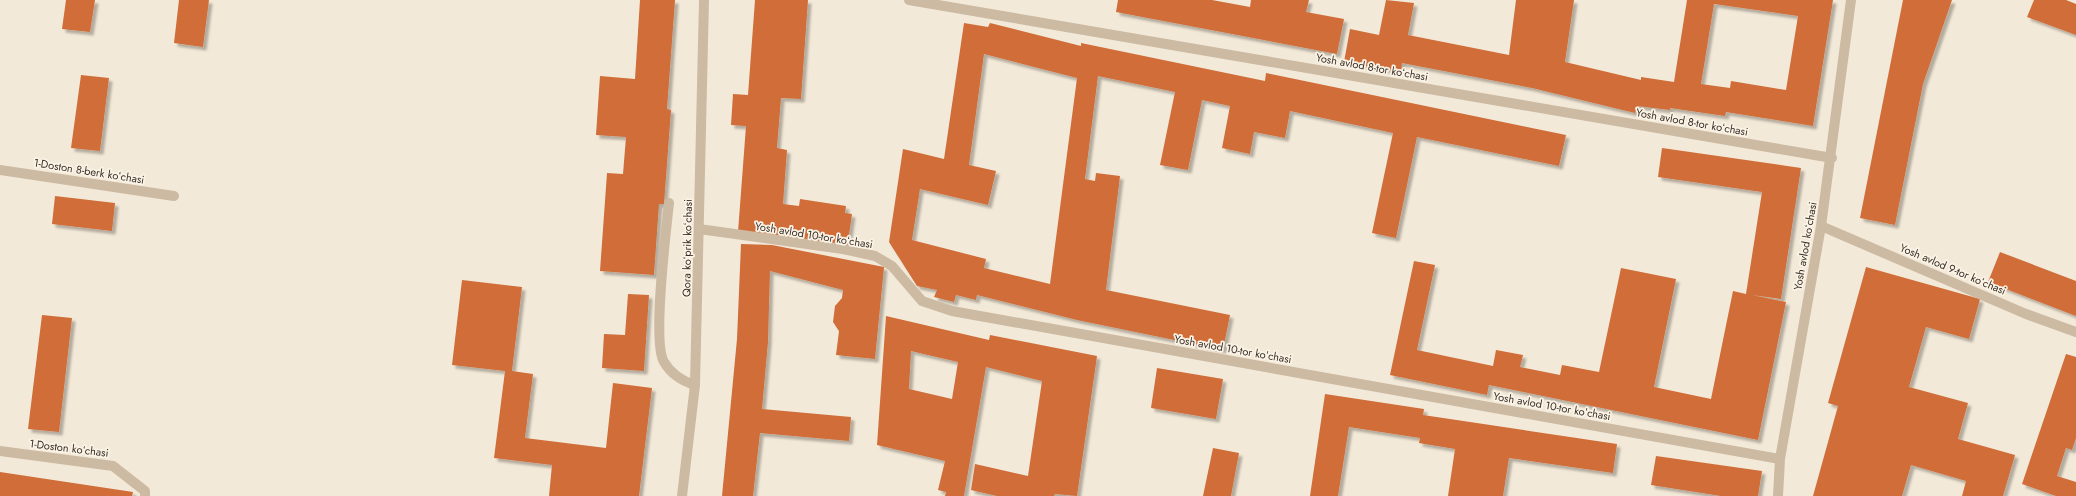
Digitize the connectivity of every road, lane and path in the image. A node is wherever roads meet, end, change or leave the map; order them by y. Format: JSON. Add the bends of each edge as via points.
{"nodes":[{"id":1,"x":704,"y":0,"type":"edge"},
{"id":2,"x":909,"y":0,"type":"edge"},
{"id":3,"x":1851,"y":0,"type":"edge"},
{"id":4,"x":1832,"y":158,"type":"junction"},
{"id":5,"x":0,"y":170,"type":"edge"},
{"id":6,"x":174,"y":196,"type":"dead end"},
{"id":7,"x":668,"y":203,"type":"dead end"},
{"id":8,"x":1821,"y":226,"type":"junction"},
{"id":9,"x":699,"y":229,"type":"junction"},
{"id":10,"x":2076,"y":332,"type":"edge"},
{"id":11,"x":695,"y":385,"type":"junction"},
{"id":12,"x":0,"y":451,"type":"edge"},
{"id":13,"x":1780,"y":459,"type":"junction"},
{"id":14,"x":145,"y":496,"type":"edge"},
{"id":15,"x":682,"y":496,"type":"edge"},
{"id":16,"x":1778,"y":496,"type":"edge"}],
"edges":[{"from":1,"to":9,"type":"street","name":"Qora koʻprik koʻchasi"},
{"from":2,"to":4,"type":"street","name":"Yosh avlod 8-tor koʻchasi"},
{"from":3,"to":4,"type":"street","name":"Yosh avlod koʻchasi"},
{"from":4,"to":8,"type":"street","name":"Yosh avlod koʻchasi"},
{"from":5,"to":6,"type":"street","name":"1-Doston 8-berk koʻchasi"},
{"from":7,"to":11,"type":"street","via":[[658,337],[663,362],[674,375]]},
{"from":8,"to":10,"type":"street","name":"Yosh avlod 9-tor koʻchasi","via":[[2019,311]]},
{"from":8,"to":13,"type":"street","name":"Yosh avlod koʻchasi"},
{"from":9,"to":11,"type":"street","name":"Qora koʻprik koʻchasi"},
{"from":9,"to":13,"type":"street","name":"Yosh avlod 10-tor koʻchasi","via":[[843,249],[875,256],[892,266],[922,300],[952,310]]},
{"from":11,"to":15,"type":"street","name":"Qora koʻprik koʻchasi"},
{"from":12,"to":14,"type":"street","name":"1-Doston koʻchasi","via":[[113,466],[145,491]]},
{"from":13,"to":16,"type":"street","name":"Yosh avlod koʻchasi"}]}
